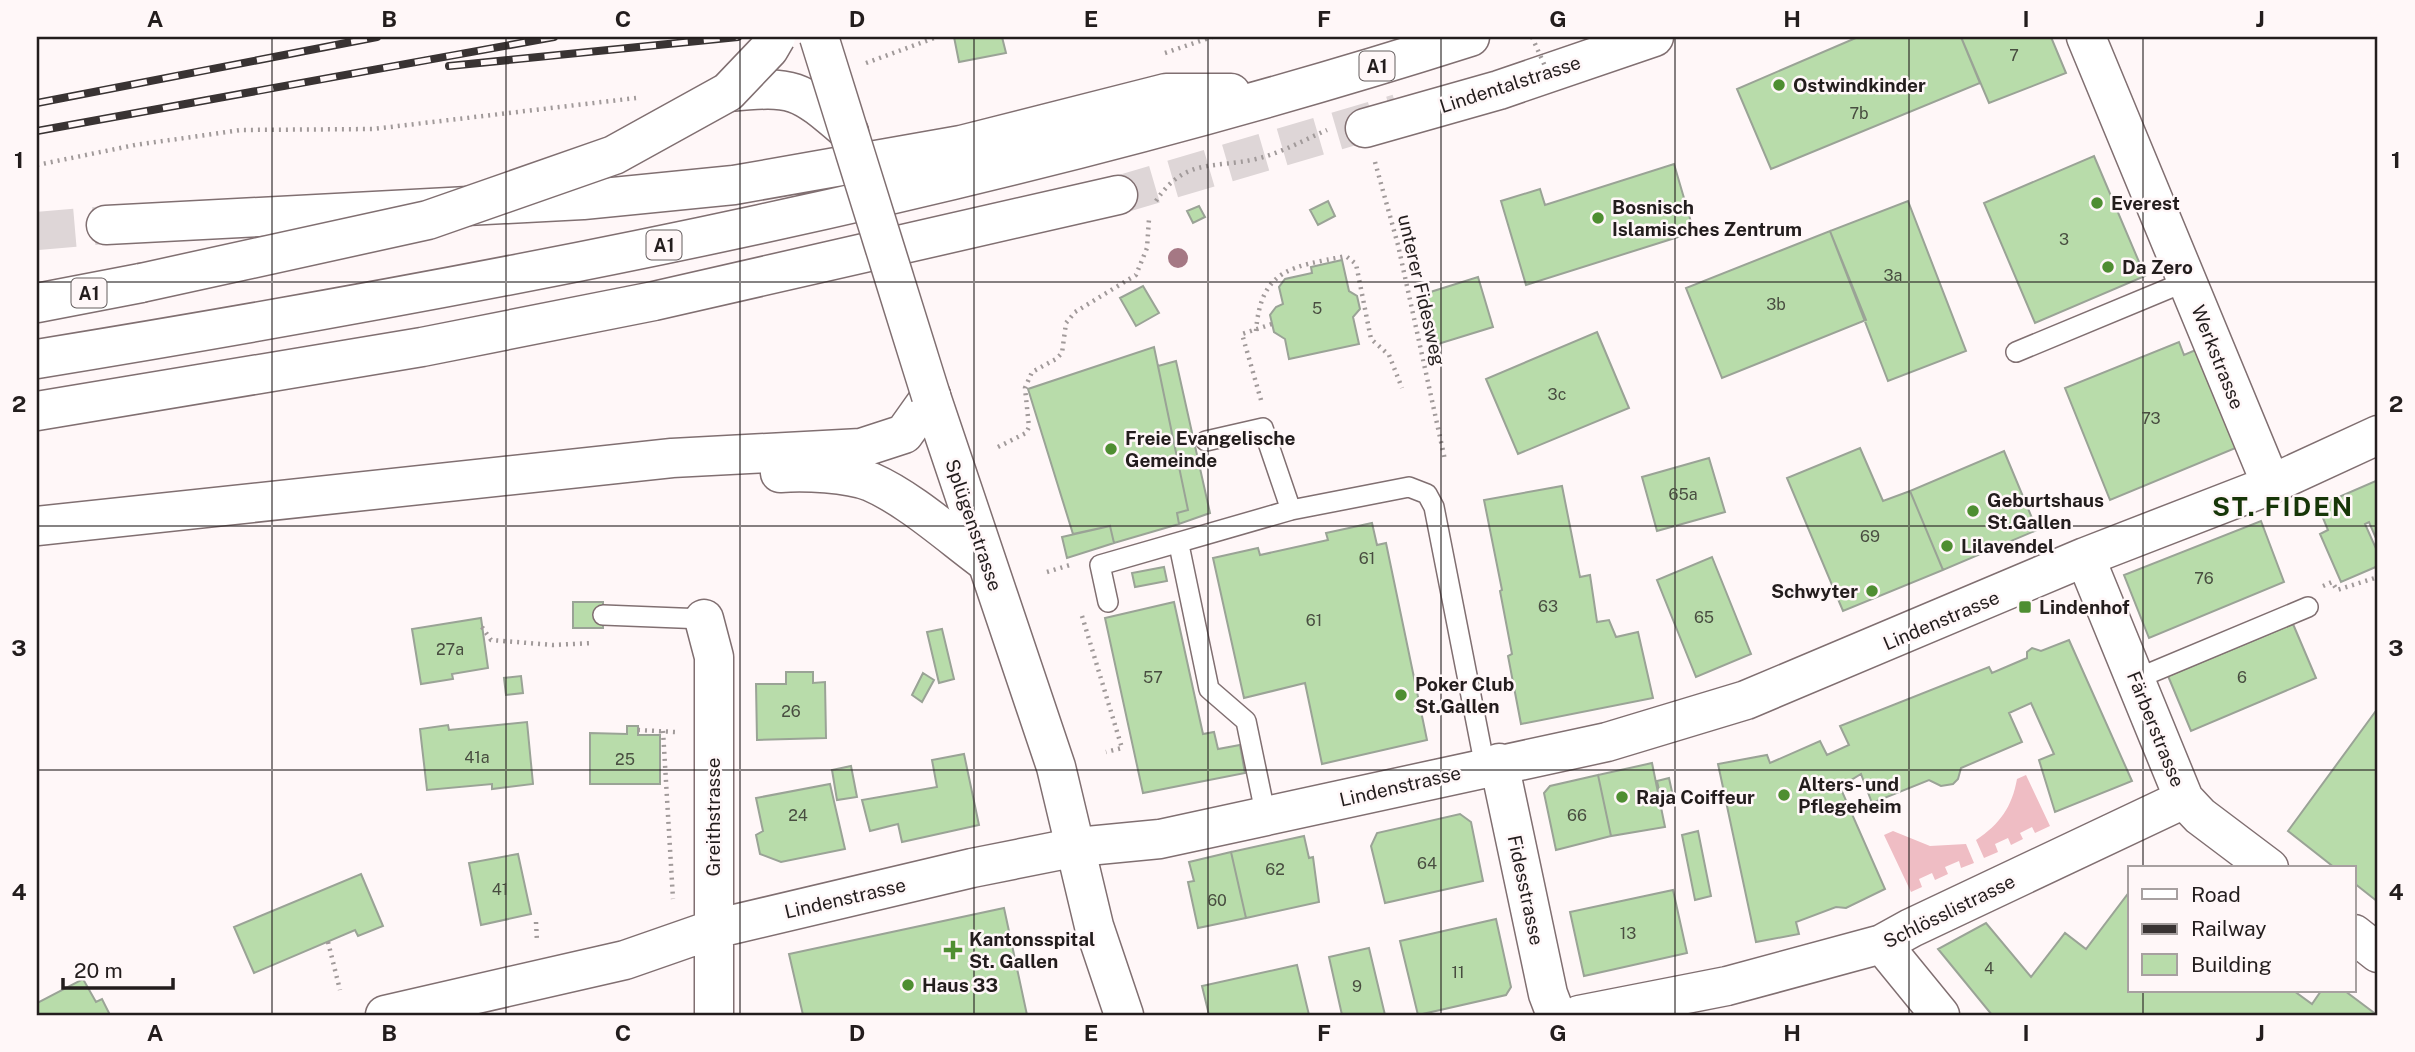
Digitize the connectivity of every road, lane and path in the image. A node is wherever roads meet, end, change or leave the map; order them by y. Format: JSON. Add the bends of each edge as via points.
{"nodes":[{"id":1,"x":776,"y":37,"type":"edge"},
{"id":2,"x":819,"y":37,"type":"edge"},
{"id":3,"x":937,"y":37,"type":"edge"},
{"id":4,"x":1212,"y":37,"type":"edge"},
{"id":5,"x":1471,"y":37,"type":"edge"},
{"id":6,"x":1532,"y":37,"type":"edge"},
{"id":7,"x":1654,"y":37,"type":"edge"},
{"id":8,"x":2086,"y":37,"type":"edge"},
{"id":9,"x":1154,"y":57,"type":"dead end"},
{"id":10,"x":858,"y":64,"type":"dead end"},
{"id":11,"x":1548,"y":73,"type":"junction"},
{"id":12,"x":728,"y":92,"type":"junction"},
{"id":13,"x":1283,"y":93,"type":"junction"},
{"id":14,"x":642,"y":97,"type":"dead end"},
{"id":15,"x":1365,"y":128,"type":"junction"},
{"id":16,"x":849,"y":132,"type":"junction"},
{"id":17,"x":37,"y":165,"type":"edge"},
{"id":18,"x":1118,"y":195,"type":"tunnel mouth"},
{"id":19,"x":106,"y":225,"type":"tunnel mouth"},
{"id":20,"x":2187,"y":281,"type":"junction"},
{"id":21,"x":37,"y":303,"type":"edge"},
{"id":22,"x":1272,"y":324,"type":"dead end"},
{"id":23,"x":1256,"y":331,"type":"junction"},
{"id":24,"x":422,"y":347,"type":"junction"},
{"id":25,"x":2016,"y":352,"type":"dead end"},
{"id":26,"x":37,"y":359,"type":"edge"},
{"id":27,"x":1254,"y":374,"type":"dead end"},
{"id":28,"x":1402,"y":388,"type":"dead end"},
{"id":29,"x":931,"y":396,"type":"junction"},
{"id":30,"x":37,"y":411,"type":"edge"},
{"id":31,"x":2378,"y":435,"type":"edge"},
{"id":32,"x":37,"y":439,"type":"edge"},
{"id":33,"x":1206,"y":441,"type":"dead end"},
{"id":34,"x":998,"y":447,"type":"dead end"},
{"id":35,"x":1445,"y":460,"type":"dead end"},
{"id":36,"x":2271,"y":484,"type":"junction"},
{"id":37,"x":365,"y":491,"type":"junction"},
{"id":38,"x":1291,"y":510,"type":"junction"},
{"id":39,"x":37,"y":526,"type":"edge"},
{"id":40,"x":1179,"y":545,"type":"junction"},
{"id":41,"x":2085,"y":558,"type":"junction"},
{"id":42,"x":986,"y":562,"type":"junction"},
{"id":43,"x":1070,"y":565,"type":"dead end"},
{"id":44,"x":1047,"y":572,"type":"dead end"},
{"id":45,"x":2378,"y":577,"type":"edge"},
{"id":46,"x":2311,"y":599,"type":"joint"},
{"id":47,"x":1108,"y":602,"type":"joint"},
{"id":48,"x":603,"y":615,"type":"dead end"},
{"id":49,"x":704,"y":619,"type":"joint"},
{"id":50,"x":482,"y":627,"type":"dead end"},
{"id":51,"x":598,"y":642,"type":"dead end"},
{"id":52,"x":2136,"y":680,"type":"junction"},
{"id":53,"x":638,"y":730,"type":"dead end"},
{"id":54,"x":1106,"y":752,"type":"dead end"},
{"id":55,"x":1492,"y":765,"type":"junction"},
{"id":56,"x":2184,"y":799,"type":"junction"},
{"id":57,"x":1266,"y":817,"type":"junction"},
{"id":58,"x":1077,"y":847,"type":"junction"},
{"id":59,"x":2266,"y":866,"type":"edge"},
{"id":60,"x":675,"y":903,"type":"dead end"},
{"id":61,"x":536,"y":922,"type":"dead end"},
{"id":62,"x":714,"y":929,"type":"junction"},
{"id":63,"x":2356,"y":936,"type":"edge"},
{"id":64,"x":328,"y":942,"type":"dead end"},
{"id":65,"x":1882,"y":944,"type":"junction"},
{"id":66,"x":537,"y":947,"type":"dead end"},
{"id":67,"x":2378,"y":953,"type":"edge"},
{"id":68,"x":340,"y":990,"type":"dead end"},
{"id":69,"x":385,"y":1015,"type":"edge"},
{"id":70,"x":714,"y":1015,"type":"edge"},
{"id":71,"x":1124,"y":1015,"type":"edge"},
{"id":72,"x":1556,"y":1015,"type":"edge"},
{"id":73,"x":1579,"y":1015,"type":"edge"},
{"id":74,"x":1940,"y":1015,"type":"edge"}],
"edges":[{"from":1,"to":12,"type":"main road","number":"A1","bridge":true},
{"from":2,"to":16,"type":"main road","name":"Splügenstrasse","bridge":true},
{"from":3,"to":10,"type":"path"},
{"from":4,"to":9,"type":"path"},
{"from":5,"to":13,"type":"main road","number":"A1"},
{"from":6,"to":11,"type":"path","bridge":true},
{"from":7,"to":11,"type":"main road","name":"Lindentalstrasse"},
{"from":8,"to":20,"type":"main road","name":"Werkstrasse"},
{"from":11,"to":15,"type":"main road","name":"Lindentalstrasse"},
{"from":12,"to":16,"type":"main road","bridge":true,"via":[[789,89],[816,103]]},
{"from":12,"to":21,"type":"main road","number":"A1","bridge":true,"via":[[614,155],[428,220]]},
{"from":13,"to":19,"type":"main road","number":"A1","via":[[1166,93],[961,145],[733,185],[583,200]]},
{"from":13,"to":26,"type":"main road","number":"A1","via":[[971,178],[655,247],[290,318]]},
{"from":14,"to":17,"type":"path","via":[[373,129],[241,130]]},
{"from":15,"to":34,"type":"path","via":[[1357,120],[1341,123],[1276,153],[1238,163],[1197,166],[1174,182],[1150,211],[1142,267],[1075,312],[1066,323],[1062,353],[1032,372],[1026,382],[1029,428]]},
{"from":15,"to":35,"type":"path","name":"unterer Fidesweg","via":[[1394,227]]},
{"from":16,"to":29,"type":"main road","name":"Splügenstrasse","bridge":true},
{"from":18,"to":24,"type":"main road","via":[[667,298]]},
{"from":20,"to":25,"type":"lane"},
{"from":20,"to":36,"type":"main road","name":"Werkstrasse"},
{"from":22,"to":23,"type":"path"},
{"from":23,"to":27,"type":"path","via":[[1242,334]]},
{"from":23,"to":28,"type":"path","via":[[1262,295],[1273,279],[1291,268],[1346,256],[1356,264],[1371,339],[1389,355]]},
{"from":24,"to":30,"type":"main road"},
{"from":24,"to":32,"type":"main road"},
{"from":29,"to":37,"type":"main road","via":[[904,434],[877,445],[672,458]]},
{"from":29,"to":42,"type":"main road","name":"Splügenstrasse"},
{"from":31,"to":36,"type":"main road","name":"Lindenstrasse"},
{"from":33,"to":38,"type":"lane","via":[[1264,428]]},
{"from":36,"to":41,"type":"main road","name":"Lindenstrasse"},
{"from":37,"to":39,"type":"main road"},
{"from":37,"to":42,"type":"main road","via":[[801,472],[869,481]]},
{"from":38,"to":40,"type":"lane"},
{"from":38,"to":55,"type":"lane","via":[[1409,487],[1427,494],[1434,507]]},
{"from":40,"to":47,"type":"lane","via":[[1100,565]]},
{"from":40,"to":57,"type":"lane","via":[[1209,689],[1246,720]]},
{"from":41,"to":52,"type":"main road","name":"Färberstrasse"},
{"from":41,"to":55,"type":"main road","name":"Lindenstrasse","via":[[1746,700],[1607,742]]},
{"from":42,"to":58,"type":"main road","name":"Splügenstrasse","via":[[1056,767]]},
{"from":43,"to":44,"type":"path"},
{"from":45,"to":46,"type":"path","via":[[2337,590],[2332,582]]},
{"from":46,"to":52,"type":"lane"},
{"from":47,"to":54,"type":"path","via":[[1080,611],[1122,747]]},
{"from":48,"to":49,"type":"lane"},
{"from":49,"to":62,"type":"main road","name":"Greithstrasse","via":[[714,657]]},
{"from":50,"to":51,"type":"path","via":[[491,640],[552,645]]},
{"from":52,"to":56,"type":"main road","name":"Färberstrasse"},
{"from":53,"to":60,"type":"path","via":[[663,731]]},
{"from":55,"to":57,"type":"main road","name":"Lindenstrasse"},
{"from":55,"to":72,"type":"main road","name":"Fidesstrasse"},
{"from":56,"to":59,"type":"main road","name":"Färberstrasse"},
{"from":56,"to":65,"type":"main road","name":"Schlösslistrasse"},
{"from":57,"to":58,"type":"main road","name":"Lindenstrasse","via":[[1160,839]]},
{"from":58,"to":62,"type":"main road","name":"Lindenstrasse"},
{"from":58,"to":71,"type":"main road","name":"Splügenstrasse","via":[[1094,926]]},
{"from":61,"to":66,"type":"path"},
{"from":62,"to":69,"type":"main road","name":"Lindenstrasse","via":[[625,960]]},
{"from":62,"to":70,"type":"main road","name":"Greithstrasse"},
{"from":63,"to":67,"type":"main road"},
{"from":64,"to":68,"type":"path"},
{"from":65,"to":73,"type":"main road","name":"Schlösslistrasse","via":[[1727,986]]},
{"from":65,"to":74,"type":"main road"}]}
